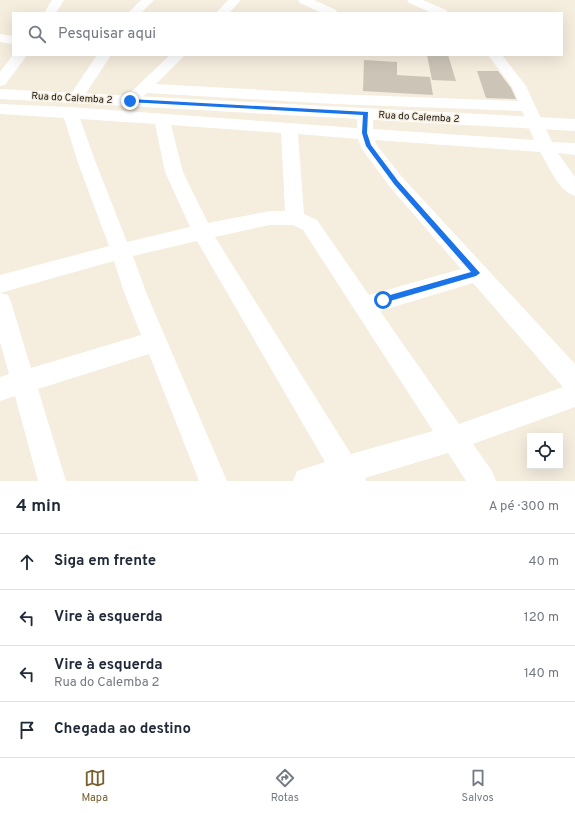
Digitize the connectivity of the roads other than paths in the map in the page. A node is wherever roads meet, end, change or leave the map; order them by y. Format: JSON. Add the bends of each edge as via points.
{"nodes":[{"id":1,"x":58,"y":0,"type":"edge"},
{"id":2,"x":148,"y":0,"type":"edge"},
{"id":3,"x":235,"y":0,"type":"edge"},
{"id":4,"x":304,"y":0,"type":"edge"},
{"id":5,"x":413,"y":0,"type":"edge"},
{"id":6,"x":51,"y":12,"type":"edge"},
{"id":7,"x":135,"y":12,"type":"edge"},
{"id":8,"x":223,"y":12,"type":"edge"},
{"id":9,"x":330,"y":12,"type":"edge"},
{"id":10,"x":440,"y":12,"type":"edge"},
{"id":11,"x":0,"y":38,"type":"edge"},
{"id":12,"x":12,"y":40,"type":"edge"},
{"id":13,"x":19,"y":56,"type":"edge"},
{"id":14,"x":103,"y":56,"type":"edge"},
{"id":15,"x":177,"y":56,"type":"edge"},
{"id":16,"x":496,"y":56,"type":"edge"},
{"id":17,"x":0,"y":82,"type":"edge"},
{"id":18,"x":143,"y":88,"type":"junction"},
{"id":19,"x":0,"y":94,"type":"edge"},
{"id":20,"x":130,"y":101,"type":"junction"},
{"id":21,"x":74,"y":105,"type":"junction"},
{"id":22,"x":526,"y":106,"type":"junction"},
{"id":23,"x":0,"y":109,"type":"edge"},
{"id":24,"x":163,"y":119,"type":"junction"},
{"id":25,"x":534,"y":122,"type":"junction"},
{"id":26,"x":365,"y":123,"type":"junction"},
{"id":27,"x":575,"y":125,"type":"edge"},
{"id":28,"x":289,"y":128,"type":"junction"},
{"id":29,"x":546,"y":148,"type":"junction"},
{"id":30,"x":575,"y":149,"type":"edge"},
{"id":31,"x":575,"y":189,"type":"edge"},
{"id":32,"x":295,"y":218,"type":"junction"},
{"id":33,"x":202,"y":232,"type":"junction"},
{"id":34,"x":121,"y":251,"type":"junction"},
{"id":35,"x":476,"y":273,"type":"junction"},
{"id":36,"x":0,"y":284,"type":"edge"},
{"id":37,"x":0,"y":302,"type":"edge"},
{"id":38,"x":365,"y":306,"type":"junction"},
{"id":39,"x":155,"y":341,"type":"junction"},
{"id":40,"x":24,"y":382,"type":"junction"},
{"id":41,"x":575,"y":382,"type":"edge"},
{"id":42,"x":0,"y":390,"type":"edge"},
{"id":43,"x":575,"y":395,"type":"edge"},
{"id":44,"x":455,"y":438,"type":"junction"},
{"id":45,"x":349,"y":476,"type":"edge"},
{"id":46,"x":52,"y":481,"type":"edge"},
{"id":47,"x":213,"y":481,"type":"edge"},
{"id":48,"x":307,"y":481,"type":"edge"},
{"id":49,"x":482,"y":481,"type":"edge"}],
"edges":[{"from":1,"to":6,"type":"street"},
{"from":2,"to":7,"type":"street"},
{"from":3,"to":8,"type":"street"},
{"from":4,"to":9,"type":"street"},
{"from":5,"to":10,"type":"street"},
{"from":11,"to":12,"type":"street"},
{"from":13,"to":17,"type":"street"},
{"from":14,"to":21,"type":"street"},
{"from":15,"to":18,"type":"street"},
{"from":16,"to":22,"type":"street","via":[[519,86]]},
{"from":18,"to":20,"type":"street"},
{"from":18,"to":22,"type":"street","via":[[334,99]]},
{"from":19,"to":21,"type":"main road","name":"Rua do Calemba 2"},
{"from":20,"to":21,"type":"main road","name":"Rua do Calemba 2"},
{"from":20,"to":26,"type":"main road","name":"Rua do Calemba 2"},
{"from":21,"to":23,"type":"street"},
{"from":21,"to":24,"type":"street"},
{"from":21,"to":34,"type":"street","via":[[86,163]]},
{"from":22,"to":25,"type":"street"},
{"from":24,"to":28,"type":"street"},
{"from":24,"to":33,"type":"street","via":[[174,172]]},
{"from":25,"to":26,"type":"main road","name":"Rua do Calemba 2"},
{"from":25,"to":27,"type":"main road","name":"Rua do Calemba 2"},
{"from":25,"to":29,"type":"street"},
{"from":26,"to":28,"type":"street"},
{"from":26,"to":29,"type":"street"},
{"from":26,"to":35,"type":"street","via":[[368,145],[396,182]]},
{"from":28,"to":32,"type":"street"},
{"from":29,"to":30,"type":"street"},
{"from":29,"to":31,"type":"street"},
{"from":32,"to":33,"type":"street","via":[[270,218]]},
{"from":32,"to":38,"type":"street","via":[[310,225]]},
{"from":33,"to":34,"type":"street"},
{"from":33,"to":45,"type":"street"},
{"from":34,"to":36,"type":"street"},
{"from":34,"to":39,"type":"street"},
{"from":35,"to":38,"type":"street"},
{"from":35,"to":41,"type":"street"},
{"from":37,"to":40,"type":"street"},
{"from":38,"to":44,"type":"street"},
{"from":39,"to":40,"type":"street"},
{"from":39,"to":47,"type":"street"},
{"from":40,"to":42,"type":"street"},
{"from":40,"to":46,"type":"street"},
{"from":43,"to":44,"type":"street"},
{"from":44,"to":45,"type":"street"},
{"from":44,"to":49,"type":"street"},
{"from":45,"to":48,"type":"street"}]}
